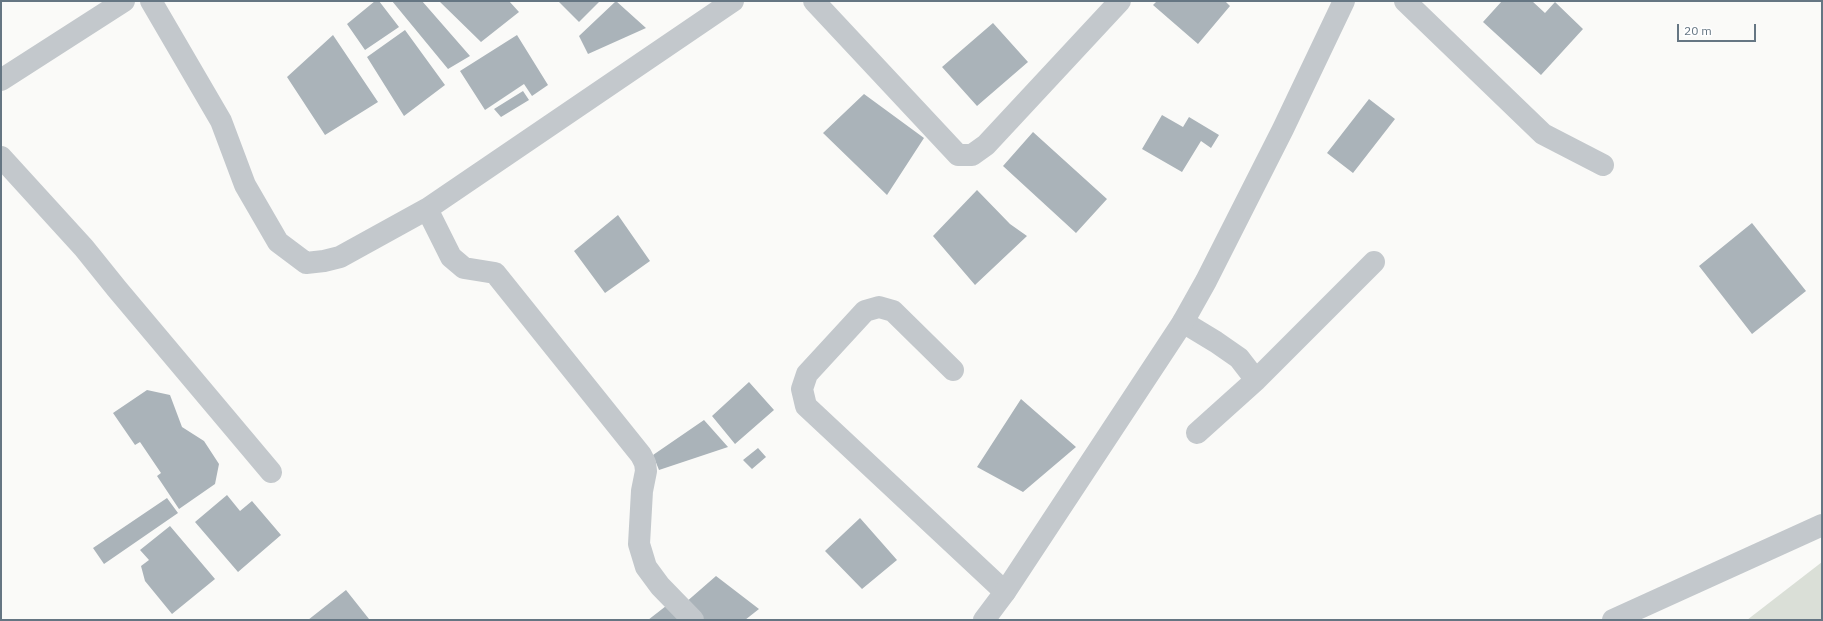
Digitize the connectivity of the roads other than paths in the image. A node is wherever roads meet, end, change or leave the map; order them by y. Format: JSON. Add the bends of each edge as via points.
{"nodes":[{"id":1,"x":124,"y":1,"type":"edge"},
{"id":2,"x":151,"y":1,"type":"edge"},
{"id":3,"x":733,"y":1,"type":"edge"},
{"id":4,"x":814,"y":1,"type":"edge"},
{"id":5,"x":1120,"y":1,"type":"edge"},
{"id":6,"x":1344,"y":1,"type":"edge"},
{"id":7,"x":1405,"y":1,"type":"edge"},
{"id":8,"x":1,"y":80,"type":"edge"},
{"id":9,"x":1,"y":157,"type":"edge"},
{"id":10,"x":1603,"y":165,"type":"dead end"},
{"id":11,"x":427,"y":209,"type":"junction"},
{"id":12,"x":1374,"y":262,"type":"dead end"},
{"id":13,"x":1183,"y":322,"type":"junction"},
{"id":14,"x":953,"y":370,"type":"dead end"},
{"id":15,"x":1256,"y":380,"type":"junction"},
{"id":16,"x":1197,"y":434,"type":"dead end"},
{"id":17,"x":271,"y":472,"type":"dead end"},
{"id":18,"x":1822,"y":524,"type":"edge"},
{"id":19,"x":1005,"y":592,"type":"junction"},
{"id":20,"x":693,"y":620,"type":"edge"},
{"id":21,"x":984,"y":620,"type":"edge"},
{"id":22,"x":1613,"y":620,"type":"edge"}],
"edges":[{"from":1,"to":8,"type":"street"},
{"from":2,"to":11,"type":"street","via":[[220,121],[245,185],[278,242],[293,254],[306,263],[340,257]]},
{"from":3,"to":11,"type":"street"},
{"from":4,"to":5,"type":"street","via":[[958,155],[972,155],[986,145]]},
{"from":6,"to":13,"type":"street","via":[[1276,142]]},
{"from":7,"to":10,"type":"street","via":[[1543,134]]},
{"from":9,"to":17,"type":"street","via":[[84,248]]},
{"from":11,"to":20,"type":"street","via":[[451,257],[464,268],[495,273],[641,455],[646,471],[638,544],[646,567],[660,586]]},
{"from":12,"to":15,"type":"street"},
{"from":13,"to":15,"type":"street","via":[[1238,358]]},
{"from":13,"to":19,"type":"street"},
{"from":14,"to":19,"type":"street","via":[[893,310],[879,307],[865,311],[860,316],[806,374],[802,389],[806,406]]},
{"from":15,"to":16,"type":"street"},
{"from":18,"to":22,"type":"street"},
{"from":19,"to":21,"type":"street"}]}
